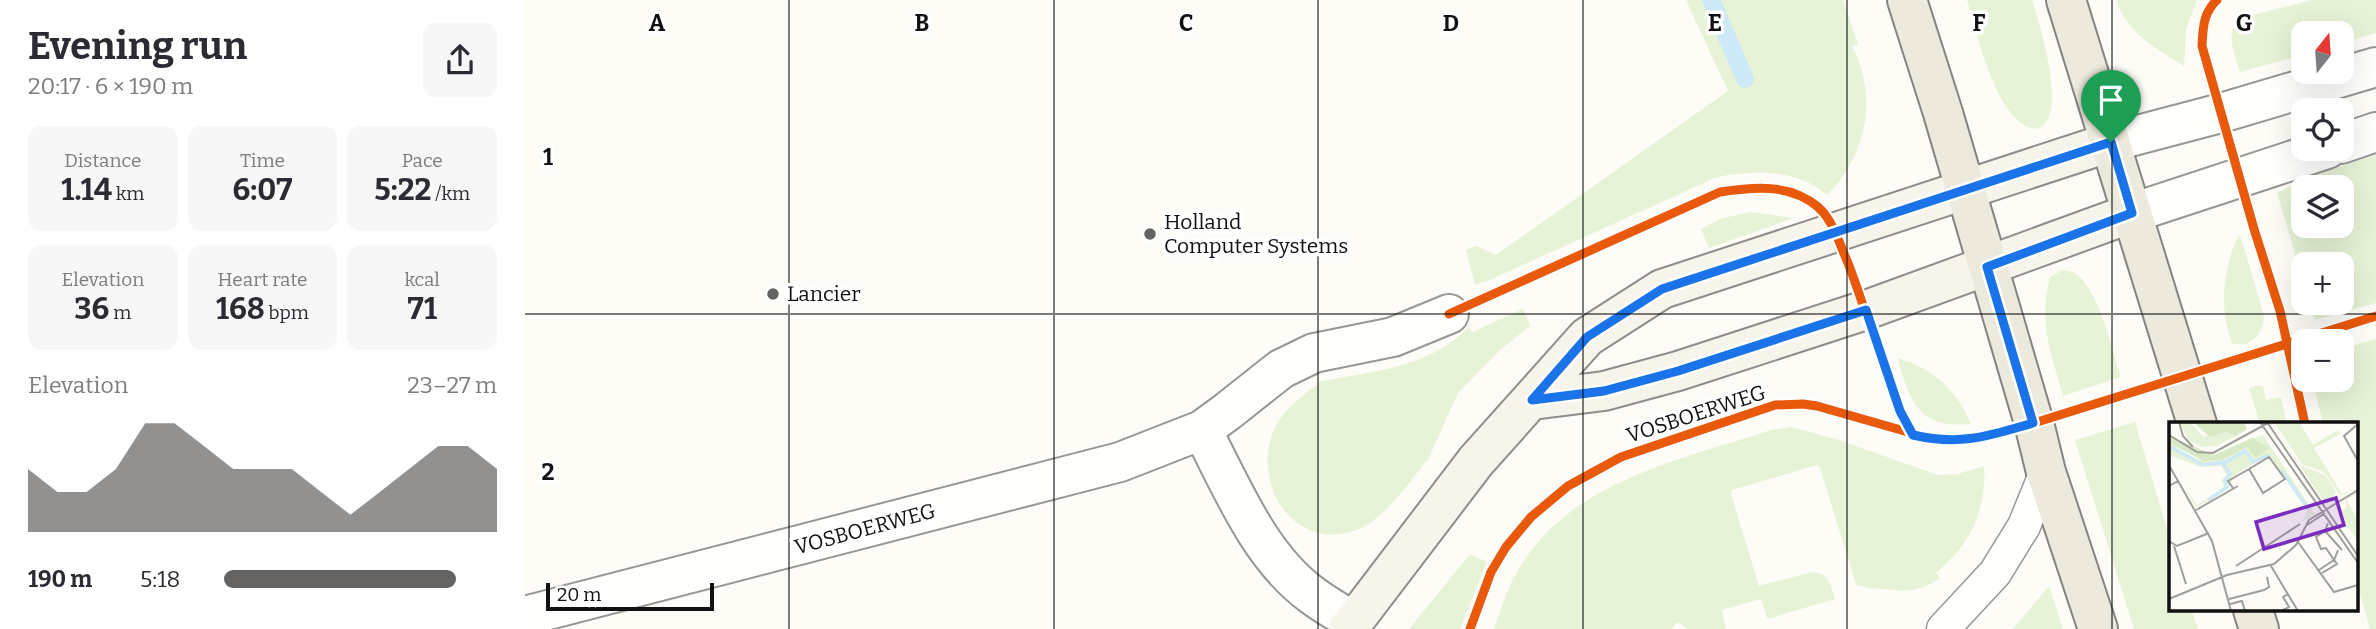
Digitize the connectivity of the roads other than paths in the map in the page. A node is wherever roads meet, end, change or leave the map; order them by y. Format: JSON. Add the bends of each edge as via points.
{"nodes":[{"id":1,"x":1907,"y":0,"type":"edge"},
{"id":2,"x":2066,"y":0,"type":"edge"},
{"id":3,"x":2376,"y":67,"type":"edge"},
{"id":4,"x":2376,"y":132,"type":"edge"},
{"id":5,"x":2354,"y":140,"type":"edge"},
{"id":6,"x":2111,"y":142,"type":"junction"},
{"id":7,"x":2291,"y":161,"type":"edge"},
{"id":8,"x":1965,"y":190,"type":"junction"},
{"id":9,"x":2132,"y":213,"type":"junction"},
{"id":10,"x":1987,"y":267,"type":"junction"},
{"id":11,"x":1449,"y":314,"type":"dead end"},
{"id":12,"x":1532,"y":400,"type":"junction"},
{"id":13,"x":2195,"y":422,"type":"edge"},
{"id":14,"x":1202,"y":430,"type":"junction"},
{"id":15,"x":2046,"y":472,"type":"junction"},
{"id":16,"x":2254,"y":612,"type":"edge"},
{"id":17,"x":525,"y":616,"type":"edge"},
{"id":18,"x":1351,"y":625,"type":"edge"},
{"id":19,"x":1943,"y":629,"type":"edge"},
{"id":20,"x":2098,"y":629,"type":"edge"},
{"id":21,"x":2259,"y":629,"type":"edge"}],
"edges":[{"from":1,"to":8,"type":"main road"},
{"from":2,"to":6,"type":"main road"},
{"from":3,"to":6,"type":"street"},
{"from":4,"to":5,"type":"street"},
{"from":6,"to":8,"type":"street"},
{"from":6,"to":9,"type":"main road"},
{"from":7,"to":9,"type":"street"},
{"from":8,"to":10,"type":"main road"},
{"from":8,"to":12,"type":"street","via":[[1662,289],[1587,337]]},
{"from":9,"to":10,"type":"street"},
{"from":9,"to":13,"type":"main road"},
{"from":10,"to":12,"type":"street","via":[[1678,371],[1604,391]]},
{"from":10,"to":15,"type":"main road"},
{"from":11,"to":14,"type":"street","name":"VOSBOERWEG","via":[[1393,337],[1314,353],[1281,369]]},
{"from":12,"to":18,"type":"street","via":[[1476,461]]},
{"from":14,"to":17,"type":"street","name":"VOSBOERWEG","via":[[1120,462]]},
{"from":14,"to":18,"type":"street","via":[[1275,559],[1311,595]]},
{"from":15,"to":19,"type":"lane","via":[[2024,526],[1995,573]]},
{"from":15,"to":20,"type":"main road"},
{"from":16,"to":21,"type":"main road"}]}
